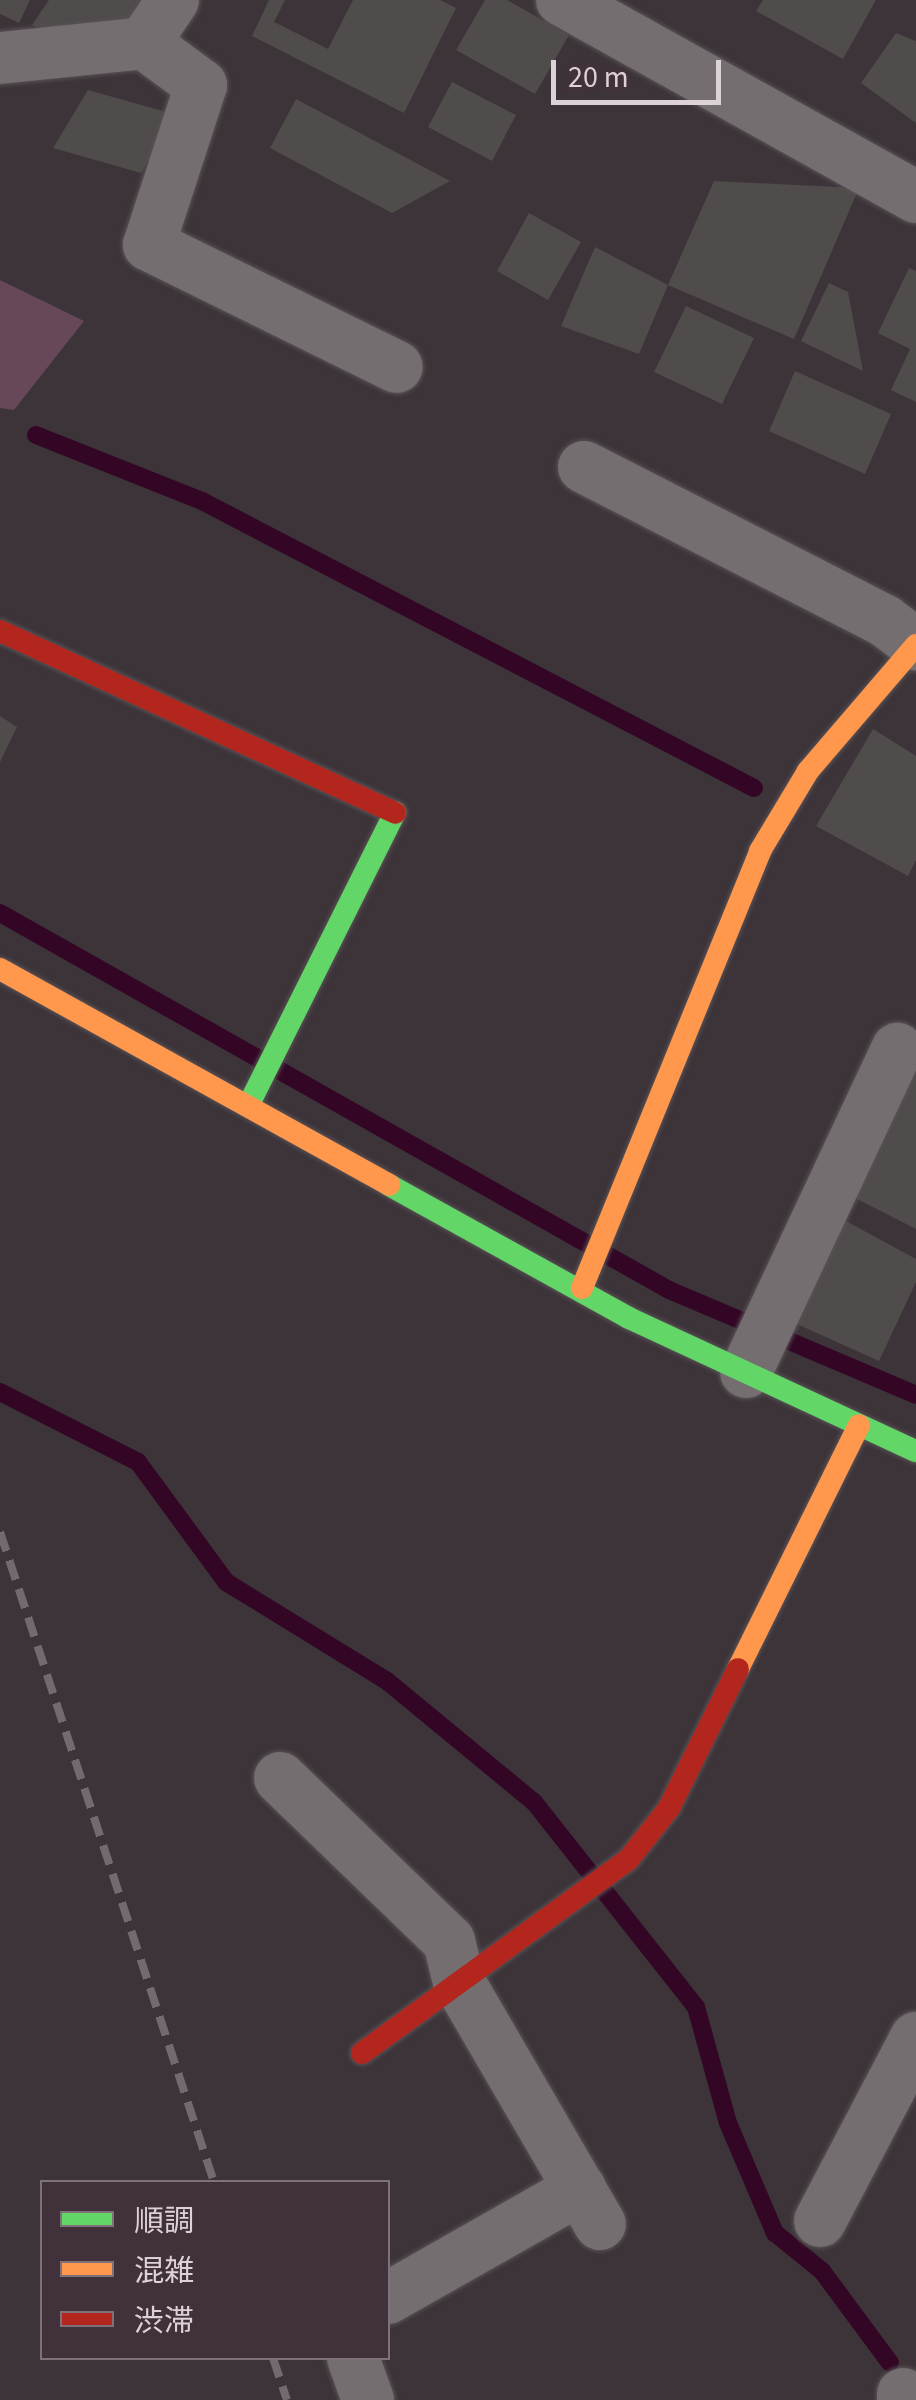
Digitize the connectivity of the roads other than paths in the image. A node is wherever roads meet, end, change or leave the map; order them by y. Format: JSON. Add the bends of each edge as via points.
{"nodes":[{"id":1,"x":173,"y":0,"type":"edge"},
{"id":2,"x":562,"y":0,"type":"edge"},
{"id":3,"x":144,"y":43,"type":"junction"},
{"id":4,"x":0,"y":58,"type":"edge"},
{"id":5,"x":916,"y":198,"type":"edge"},
{"id":6,"x":397,"y":367,"type":"dead end"},
{"id":7,"x":584,"y":467,"type":"dead end"},
{"id":8,"x":0,"y":631,"type":"edge"},
{"id":9,"x":916,"y":645,"type":"edge"},
{"id":10,"x":0,"y":969,"type":"edge"},
{"id":11,"x":897,"y":1050,"type":"dead end"},
{"id":12,"x":249,"y":1104,"type":"junction"},
{"id":13,"x":582,"y":1288,"type":"junction"},
{"id":14,"x":746,"y":1372,"type":"junction"},
{"id":15,"x":859,"y":1425,"type":"junction"},
{"id":16,"x":916,"y":1450,"type":"edge"},
{"id":17,"x":280,"y":1778,"type":"dead end"},
{"id":18,"x":459,"y":1982,"type":"junction"},
{"id":19,"x":916,"y":2038,"type":"edge"},
{"id":20,"x":362,"y":2053,"type":"dead end"},
{"id":21,"x":820,"y":2221,"type":"dead end"},
{"id":22,"x":390,"y":2297,"type":"edge"},
{"id":23,"x":353,"y":2360,"type":"edge"},
{"id":24,"x":368,"y":2400,"type":"edge"}],
"edges":[{"from":1,"to":3,"type":"street"},
{"from":2,"to":5,"type":"street"},
{"from":3,"to":4,"type":"street"},
{"from":3,"to":6,"type":"street","via":[[201,85],[149,245]]},
{"from":7,"to":9,"type":"street","via":[[885,621]]},
{"from":8,"to":12,"type":"street","via":[[397,810]]},
{"from":9,"to":13,"type":"street","via":[[808,772],[760,851]]},
{"from":10,"to":12,"type":"street"},
{"from":11,"to":14,"type":"street"},
{"from":12,"to":13,"type":"street"},
{"from":13,"to":14,"type":"street","via":[[629,1318]]},
{"from":14,"to":15,"type":"street"},
{"from":15,"to":16,"type":"street"},
{"from":15,"to":18,"type":"street","via":[[668,1808],[628,1860]]},
{"from":17,"to":18,"type":"street","via":[[448,1940]]},
{"from":18,"to":20,"type":"street"},
{"from":18,"to":22,"type":"street","via":[[590,2207]]},
{"from":19,"to":21,"type":"street"},
{"from":23,"to":24,"type":"street"}]}
